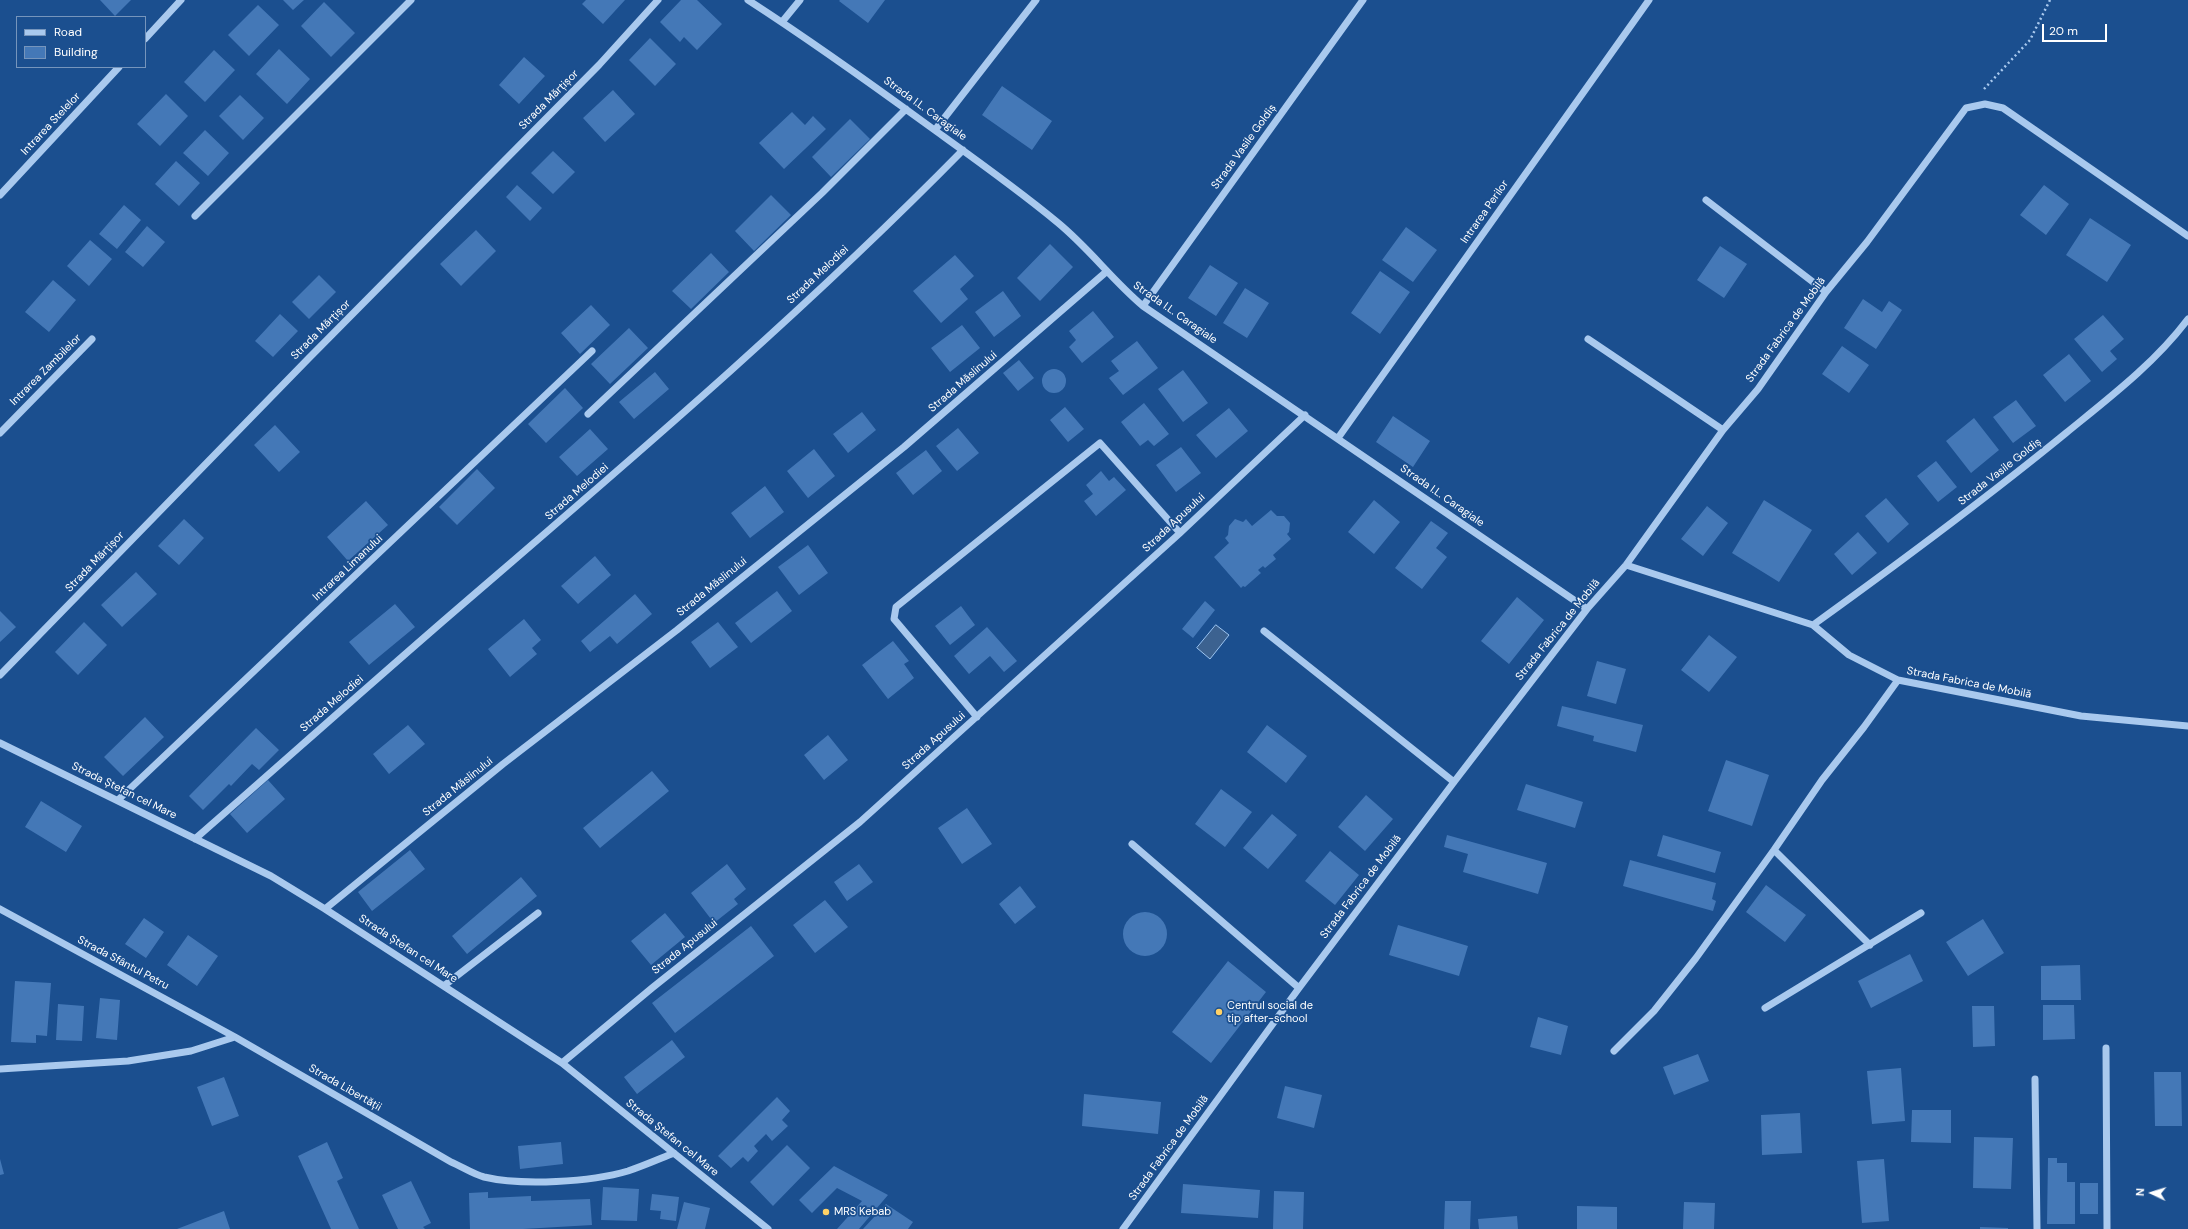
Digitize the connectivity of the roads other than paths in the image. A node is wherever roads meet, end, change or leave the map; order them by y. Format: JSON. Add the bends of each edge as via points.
{"nodes":[{"id":1,"x":181,"y":0,"type":"edge"},
{"id":2,"x":411,"y":0,"type":"edge"},
{"id":3,"x":658,"y":0,"type":"edge"},
{"id":4,"x":748,"y":0,"type":"edge"},
{"id":5,"x":800,"y":0,"type":"edge"},
{"id":6,"x":1036,"y":0,"type":"edge"},
{"id":7,"x":1363,"y":0,"type":"edge"},
{"id":8,"x":1649,"y":0,"type":"edge"},
{"id":9,"x":782,"y":22,"type":"junction"},
{"id":10,"x":146,"y":38,"type":"edge"},
{"id":11,"x":118,"y":68,"type":"edge"},
{"id":12,"x":906,"y":109,"type":"junction"},
{"id":13,"x":935,"y":130,"type":"junction"},
{"id":14,"x":962,"y":150,"type":"junction"},
{"id":15,"x":0,"y":196,"type":"edge"},
{"id":16,"x":1706,"y":200,"type":"dead end"},
{"id":17,"x":195,"y":216,"type":"dead end"},
{"id":18,"x":2188,"y":236,"type":"edge"},
{"id":19,"x":1106,"y":272,"type":"junction"},
{"id":20,"x":1826,"y":292,"type":"junction"},
{"id":21,"x":1143,"y":306,"type":"junction"},
{"id":22,"x":2188,"y":319,"type":"edge"},
{"id":23,"x":92,"y":339,"type":"dead end"},
{"id":24,"x":1588,"y":339,"type":"dead end"},
{"id":25,"x":592,"y":351,"type":"dead end"},
{"id":26,"x":588,"y":414,"type":"dead end"},
{"id":27,"x":1305,"y":415,"type":"junction"},
{"id":28,"x":1723,"y":430,"type":"junction"},
{"id":29,"x":0,"y":433,"type":"edge"},
{"id":30,"x":1338,"y":438,"type":"junction"},
{"id":31,"x":1180,"y":533,"type":"junction"},
{"id":32,"x":1626,"y":565,"type":"junction"},
{"id":33,"x":1587,"y":609,"type":"junction"},
{"id":34,"x":1813,"y":626,"type":"junction"},
{"id":35,"x":1264,"y":632,"type":"dead end"},
{"id":36,"x":0,"y":675,"type":"edge"},
{"id":37,"x":1898,"y":680,"type":"junction"},
{"id":38,"x":977,"y":717,"type":"junction"},
{"id":39,"x":2188,"y":726,"type":"edge"},
{"id":40,"x":0,"y":743,"type":"edge"},
{"id":41,"x":1454,"y":782,"type":"junction"},
{"id":42,"x":118,"y":800,"type":"junction"},
{"id":43,"x":195,"y":839,"type":"junction"},
{"id":44,"x":1132,"y":844,"type":"dead end"},
{"id":45,"x":1774,"y":850,"type":"junction"},
{"id":46,"x":0,"y":909,"type":"edge"},
{"id":47,"x":325,"y":909,"type":"junction"},
{"id":48,"x":538,"y":913,"type":"dead end"},
{"id":49,"x":1921,"y":913,"type":"dead end"},
{"id":50,"x":1870,"y":945,"type":"junction"},
{"id":51,"x":445,"y":985,"type":"junction"},
{"id":52,"x":1299,"y":988,"type":"junction"},
{"id":53,"x":1765,"y":1008,"type":"dead end"},
{"id":54,"x":235,"y":1037,"type":"junction"},
{"id":55,"x":2106,"y":1048,"type":"dead end"},
{"id":56,"x":1614,"y":1051,"type":"dead end"},
{"id":57,"x":562,"y":1063,"type":"junction"},
{"id":58,"x":0,"y":1069,"type":"edge"},
{"id":59,"x":2035,"y":1079,"type":"dead end"},
{"id":60,"x":674,"y":1153,"type":"junction"},
{"id":61,"x":768,"y":1229,"type":"edge"},
{"id":62,"x":1123,"y":1229,"type":"edge"},
{"id":63,"x":2037,"y":1229,"type":"edge"},
{"id":64,"x":2107,"y":1229,"type":"edge"}],
"edges":[{"from":1,"to":10,"type":"street"},
{"from":2,"to":17,"type":"street"},
{"from":3,"to":36,"type":"street","name":"Strada Mărțișor","via":[[599,65],[308,358]]},
{"from":4,"to":9,"type":"street","name":"Strada I.L. Caragiale"},
{"from":5,"to":9,"type":"street"},
{"from":6,"to":13,"type":"street"},
{"from":7,"to":21,"type":"street","name":"Strada Vasile Goldiș"},
{"from":8,"to":30,"type":"street","name":"Intrarea Perilor"},
{"from":9,"to":12,"type":"street","name":"Strada I.L. Caragiale"},
{"from":11,"to":15,"type":"street","name":"Intrarea Stelelor"},
{"from":12,"to":13,"type":"street","name":"Strada I.L. Caragiale"},
{"from":12,"to":26,"type":"street","via":[[805,210]]},
{"from":13,"to":14,"type":"street","name":"Strada I.L. Caragiale"},
{"from":14,"to":19,"type":"street","name":"Strada I.L. Caragiale","via":[[1057,221],[1085,246]]},
{"from":14,"to":43,"type":"street","name":"Strada Melodiei","via":[[891,223],[751,352],[584,501]]},
{"from":16,"to":20,"type":"street"},
{"from":18,"to":20,"type":"street","name":"Strada Fabrica de Mobilă","via":[[2003,108],[1985,104],[1966,108],[1867,242]]},
{"from":19,"to":21,"type":"street","name":"Strada I.L. Caragiale"},
{"from":19,"to":47,"type":"street","name":"Strada Măslinului","via":[[904,447]]},
{"from":20,"to":28,"type":"street","name":"Strada Fabrica de Mobilă","via":[[1758,389]]},
{"from":21,"to":27,"type":"street","name":"Strada I.L. Caragiale"},
{"from":22,"to":34,"type":"street","name":"Strada Vasile Goldiș","via":[[2165,348],[2110,397],[1946,529]]},
{"from":23,"to":29,"type":"street","name":"Intrarea Zambilelor"},
{"from":24,"to":28,"type":"street"},
{"from":25,"to":42,"type":"street","name":"Intrarea Limanului"},
{"from":27,"to":30,"type":"street","name":"Strada I.L. Caragiale"},
{"from":27,"to":31,"type":"street","name":"Strada Apusului"},
{"from":28,"to":32,"type":"street","name":"Strada Fabrica de Mobilă"},
{"from":30,"to":33,"type":"street","name":"Strada I.L. Caragiale"},
{"from":31,"to":38,"type":"street","name":"Strada Apusului"},
{"from":31,"to":38,"type":"street","via":[[1100,443],[896,607],[894,619]]},
{"from":32,"to":33,"type":"street","name":"Strada Fabrica de Mobilă"},
{"from":32,"to":34,"type":"street","name":"Strada Fabrica de Mobilă"},
{"from":33,"to":41,"type":"street","name":"Strada Fabrica de Mobilă"},
{"from":34,"to":37,"type":"street","name":"Strada Fabrica de Mobilă","via":[[1849,655]]},
{"from":35,"to":41,"type":"street"},
{"from":37,"to":39,"type":"street","name":"Strada Fabrica de Mobilă","via":[[2081,716]]},
{"from":37,"to":45,"type":"street","via":[[1822,780]]},
{"from":38,"to":57,"type":"street","name":"Strada Apusului","via":[[860,822]]},
{"from":40,"to":42,"type":"street","name":"Strada Ștefan cel Mare"},
{"from":41,"to":52,"type":"street","name":"Strada Fabrica de Mobilă"},
{"from":42,"to":43,"type":"street","name":"Strada Ștefan cel Mare"},
{"from":43,"to":47,"type":"street","name":"Strada Ștefan cel Mare","via":[[272,876]]},
{"from":44,"to":52,"type":"street"},
{"from":45,"to":50,"type":"street"},
{"from":45,"to":56,"type":"street","via":[[1654,1011]]},
{"from":46,"to":54,"type":"street","name":"Strada Sfântul Petru"},
{"from":47,"to":51,"type":"street","name":"Strada Ștefan cel Mare"},
{"from":48,"to":51,"type":"street"},
{"from":49,"to":50,"type":"street"},
{"from":50,"to":53,"type":"street"},
{"from":51,"to":57,"type":"street","name":"Strada Ștefan cel Mare"},
{"from":52,"to":62,"type":"street","name":"Strada Fabrica de Mobilă"},
{"from":54,"to":58,"type":"street","via":[[191,1051],[128,1061]]},
{"from":54,"to":60,"type":"street","name":"Strada Libertății","via":[[451,1162],[484,1177],[518,1181],[557,1181],[598,1177],[627,1171]]},
{"from":55,"to":64,"type":"street"},
{"from":57,"to":60,"type":"street","name":"Strada Ștefan cel Mare"},
{"from":59,"to":63,"type":"street"},
{"from":60,"to":61,"type":"street","name":"Strada Ștefan cel Mare"}]}
